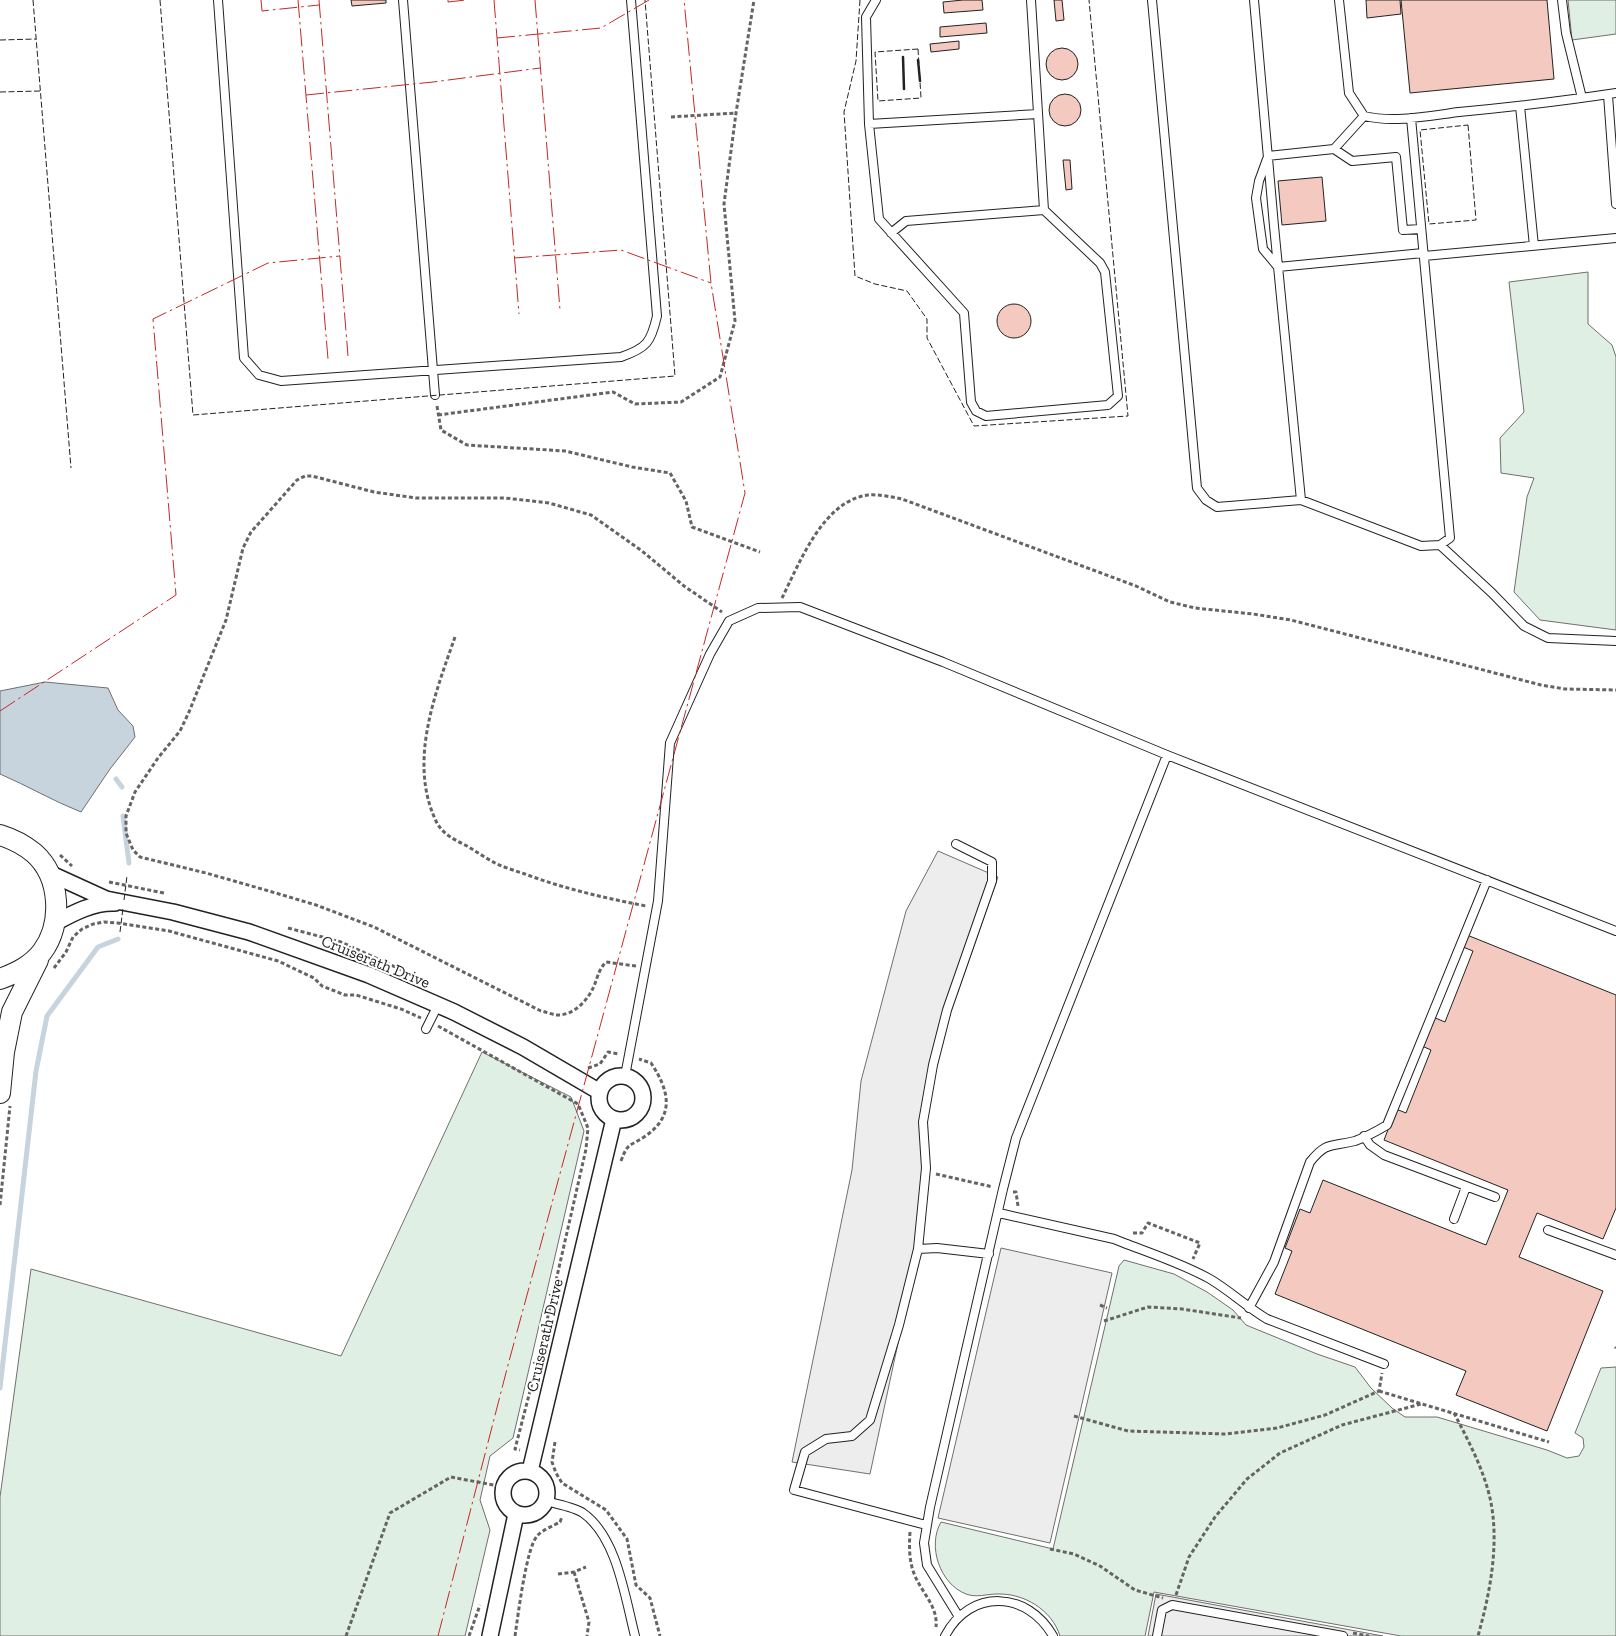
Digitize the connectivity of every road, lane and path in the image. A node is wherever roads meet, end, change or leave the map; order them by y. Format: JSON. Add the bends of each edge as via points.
{"nodes":[{"id":1,"x":218,"y":0,"type":"edge"},
{"id":2,"x":403,"y":0,"type":"edge"},
{"id":3,"x":631,"y":0,"type":"edge"},
{"id":4,"x":754,"y":0,"type":"edge"},
{"id":5,"x":876,"y":0,"type":"edge"},
{"id":6,"x":1031,"y":0,"type":"edge"},
{"id":7,"x":1152,"y":0,"type":"edge"},
{"id":8,"x":1254,"y":0,"type":"edge"},
{"id":9,"x":1339,"y":0,"type":"edge"},
{"id":10,"x":1562,"y":0,"type":"edge"},
{"id":11,"x":1612,"y":94,"type":"edge"},
{"id":12,"x":1582,"y":98,"type":"junction"},
{"id":13,"x":1520,"y":106,"type":"junction"},
{"id":14,"x":736,"y":113,"type":"junction"},
{"id":15,"x":1038,"y":114,"type":"junction"},
{"id":16,"x":671,"y":116,"type":"dead end"},
{"id":17,"x":1364,"y":116,"type":"junction"},
{"id":18,"x":1411,"y":118,"type":"junction"},
{"id":19,"x":869,"y":124,"type":"junction"},
{"id":20,"x":1334,"y":149,"type":"junction"},
{"id":21,"x":1268,"y":156,"type":"junction"},
{"id":22,"x":1616,"y":204,"type":"edge"},
{"id":23,"x":1044,"y":210,"type":"junction"},
{"id":24,"x":1421,"y":229,"type":"junction"},
{"id":25,"x":891,"y":233,"type":"junction"},
{"id":26,"x":1616,"y":238,"type":"edge"},
{"id":27,"x":1534,"y":246,"type":"junction"},
{"id":28,"x":1423,"y":254,"type":"junction"},
{"id":29,"x":1278,"y":267,"type":"junction"},
{"id":30,"x":433,"y":371,"type":"junction"},
{"id":31,"x":435,"y":395,"type":"joint"},
{"id":32,"x":438,"y":415,"type":"junction"},
{"id":33,"x":1301,"y":500,"type":"junction"},
{"id":34,"x":1440,"y":545,"type":"junction"},
{"id":35,"x":760,"y":552,"type":"dead end"},
{"id":36,"x":778,"y":607,"type":"junction"},
{"id":37,"x":733,"y":620,"type":"junction"},
{"id":38,"x":455,"y":637,"type":"dead end"},
{"id":39,"x":1616,"y":641,"type":"edge"},
{"id":40,"x":1616,"y":690,"type":"edge"},
{"id":41,"x":1167,"y":755,"type":"junction"},
{"id":42,"x":0,"y":835,"type":"edge"},
{"id":43,"x":956,"y":844,"type":"dead end"},
{"id":44,"x":58,"y":851,"type":"dead end"},
{"id":45,"x":79,"y":871,"type":"dead end"},
{"id":46,"x":49,"y":873,"type":"junction"},
{"id":47,"x":1487,"y":880,"type":"junction"},
{"id":48,"x":102,"y":881,"type":"dead end"},
{"id":49,"x":121,"y":884,"type":"dead end"},
{"id":50,"x":124,"y":903,"type":"junction"},
{"id":51,"x":657,"y":908,"type":"junction"},
{"id":52,"x":55,"y":923,"type":"junction"},
{"id":53,"x":1616,"y":931,"type":"edge"},
{"id":54,"x":41,"y":953,"type":"junction"},
{"id":55,"x":646,"y":967,"type":"junction"},
{"id":56,"x":52,"y":970,"type":"dead end"},
{"id":57,"x":0,"y":980,"type":"edge"},
{"id":58,"x":438,"y":1005,"type":"junction"},
{"id":59,"x":418,"y":1017,"type":"dead end"},
{"id":60,"x":442,"y":1028,"type":"dead end"},
{"id":61,"x":426,"y":1029,"type":"dead end"},
{"id":62,"x":651,"y":1063,"type":"dead end"},
{"id":63,"x":626,"y":1076,"type":"junction"},
{"id":64,"x":600,"y":1092,"type":"junction"},
{"id":65,"x":6,"y":1097,"type":"edge"},
{"id":66,"x":614,"y":1119,"type":"junction"},
{"id":67,"x":1364,"y":1136,"type":"junction"},
{"id":68,"x":619,"y":1168,"type":"dead end"},
{"id":69,"x":926,"y":1171,"type":"junction"},
{"id":70,"x":990,"y":1186,"type":"dead end"},
{"id":71,"x":1466,"y":1186,"type":"junction"},
{"id":72,"x":1495,"y":1197,"type":"dead end"},
{"id":73,"x":0,"y":1205,"type":"edge"},
{"id":74,"x":999,"y":1213,"type":"junction"},
{"id":75,"x":1454,"y":1219,"type":"dead end"},
{"id":76,"x":1548,"y":1230,"type":"dead end"},
{"id":77,"x":918,"y":1249,"type":"junction"},
{"id":78,"x":989,"y":1254,"type":"junction"},
{"id":79,"x":1616,"y":1255,"type":"edge"},
{"id":80,"x":1100,"y":1305,"type":"dead end"},
{"id":81,"x":1107,"y":1308,"type":"dead end"},
{"id":82,"x":1249,"y":1308,"type":"junction"},
{"id":83,"x":1241,"y":1318,"type":"dead end"},
{"id":84,"x":1104,"y":1321,"type":"dead end"},
{"id":85,"x":1384,"y":1364,"type":"joint"},
{"id":86,"x":1379,"y":1390,"type":"junction"},
{"id":87,"x":1420,"y":1404,"type":"junction"},
{"id":88,"x":1454,"y":1413,"type":"junction"},
{"id":89,"x":1074,"y":1416,"type":"dead end"},
{"id":90,"x":556,"y":1434,"type":"dead end"},
{"id":91,"x":1549,"y":1442,"type":"dead end"},
{"id":92,"x":515,"y":1449,"type":"dead end"},
{"id":93,"x":530,"y":1471,"type":"junction"},
{"id":94,"x":504,"y":1487,"type":"junction"},
{"id":95,"x":546,"y":1501,"type":"junction"},
{"id":96,"x":516,"y":1514,"type":"junction"},
{"id":97,"x":560,"y":1522,"type":"dead end"},
{"id":98,"x":926,"y":1525,"type":"junction"},
{"id":99,"x":586,"y":1567,"type":"dead end"},
{"id":100,"x":574,"y":1572,"type":"junction"},
{"id":101,"x":558,"y":1574,"type":"dead end"},
{"id":102,"x":1172,"y":1606,"type":"junction"},
{"id":103,"x":959,"y":1617,"type":"junction"},
{"id":104,"x":346,"y":1636,"type":"edge"},
{"id":105,"x":490,"y":1636,"type":"edge"},
{"id":106,"x":515,"y":1636,"type":"edge"},
{"id":107,"x":587,"y":1636,"type":"edge"},
{"id":108,"x":635,"y":1636,"type":"edge"},
{"id":109,"x":660,"y":1636,"type":"edge"},
{"id":110,"x":945,"y":1636,"type":"edge"},
{"id":111,"x":1053,"y":1636,"type":"edge"},
{"id":112,"x":1157,"y":1636,"type":"edge"},
{"id":113,"x":1343,"y":1636,"type":"edge"},
{"id":114,"x":1478,"y":1636,"type":"edge"}],
"edges":[{"from":1,"to":30,"type":"lane","via":[[244,358],[259,375],[281,381]]},
{"from":2,"to":30,"type":"lane"},
{"from":3,"to":30,"type":"lane","via":[[657,316],[652,337],[639,351],[621,357]]},
{"from":4,"to":14,"type":"path"},
{"from":5,"to":19,"type":"lane","via":[[866,17]]},
{"from":6,"to":15,"type":"lane"},
{"from":7,"to":33,"type":"lane","via":[[1197,488],[1206,500],[1217,507]]},
{"from":8,"to":21,"type":"lane"},
{"from":9,"to":17,"type":"lane","via":[[1350,93]]},
{"from":10,"to":12,"type":"lane","via":[[1566,33]]},
{"from":11,"to":12,"type":"lane"},
{"from":11,"to":22,"type":"lane"},
{"from":12,"to":13,"type":"lane"},
{"from":13,"to":18,"type":"lane"},
{"from":13,"to":27,"type":"lane"},
{"from":14,"to":16,"type":"path"},
{"from":14,"to":32,"type":"path","via":[[724,204],[735,321],[720,377],[681,402],[635,404],[613,392]]},
{"from":15,"to":19,"type":"lane"},
{"from":15,"to":23,"type":"lane"},
{"from":17,"to":18,"type":"lane","via":[[1380,120]]},
{"from":17,"to":20,"type":"lane"},
{"from":18,"to":24,"type":"lane"},
{"from":19,"to":25,"type":"lane","via":[[879,219]]},
{"from":20,"to":21,"type":"lane"},
{"from":20,"to":24,"type":"lane","via":[[1352,161],[1396,157],[1403,230]]},
{"from":21,"to":29,"type":"lane"},
{"from":21,"to":29,"type":"lane","via":[[1256,198],[1263,250]]},
{"from":23,"to":25,"type":"lane","via":[[906,220]]},
{"from":23,"to":25,"type":"lane","via":[[1100,263],[1104,272],[1118,396],[1108,405],[986,416],[976,412],[971,402],[964,313]]},
{"from":24,"to":28,"type":"lane"},
{"from":26,"to":27,"type":"lane"},
{"from":27,"to":28,"type":"lane"},
{"from":28,"to":29,"type":"lane"},
{"from":28,"to":34,"type":"lane","via":[[1450,538]]},
{"from":29,"to":33,"type":"lane"},
{"from":30,"to":31,"type":"lane"},
{"from":31,"to":32,"type":"path"},
{"from":32,"to":35,"type":"path","via":[[441,430],[467,445],[565,451],[670,473],[686,501],[692,527]]},
{"from":33,"to":34,"type":"lane","via":[[1421,546]]},
{"from":34,"to":39,"type":"lane","via":[[1524,626],[1548,638]]},
{"from":36,"to":37,"type":"lane","via":[[758,608]]},
{"from":36,"to":40,"type":"path","via":[[820,528],[842,504],[868,495],[911,502],[1170,602],[1291,620],[1541,685]]},
{"from":36,"to":41,"type":"lane","via":[[800,606]]},
{"from":37,"to":51,"type":"lane","via":[[729,621],[710,654],[670,743]]},
{"from":37,"to":55,"type":"path","via":[[591,515],[549,503],[505,498],[416,498],[305,476],[297,480],[251,532],[242,548],[226,620],[189,712],[180,730],[135,792],[126,816],[126,833],[133,850],[140,857],[206,872],[316,905],[374,927],[541,1011],[557,1015],[574,1010],[586,1001],[606,962]]},
{"from":38,"to":51,"type":"path","via":[[440,678],[423,764],[426,794],[436,822],[445,834],[498,864],[548,883]]},
{"from":41,"to":47,"type":"lane"},
{"from":41,"to":74,"type":"lane","via":[[1016,1138]]},
{"from":42,"to":46,"type":"street","via":[[17,841],[36,854]]},
{"from":43,"to":69,"type":"lane","via":[[992,862],[992,881],[947,1010],[933,1065],[923,1122]]},
{"from":44,"to":45,"type":"path"},
{"from":46,"to":50,"type":"street","name":"Cruiserath Drive","via":[[106,899]]},
{"from":46,"to":52,"type":"street","via":[[57,898]]},
{"from":47,"to":53,"type":"lane"},
{"from":47,"to":67,"type":"lane","via":[[1387,1125]]},
{"from":48,"to":49,"type":"path"},
{"from":50,"to":52,"type":"street","name":"Cruiserath Drive","via":[[107,903],[74,912]]},
{"from":50,"to":58,"type":"street","name":"Cruiserath Drive","via":[[249,932],[369,975]]},
{"from":51,"to":55,"type":"lane"},
{"from":52,"to":54,"type":"street"},
{"from":54,"to":57,"type":"street","via":[[22,970]]},
{"from":54,"to":65,"type":"street","via":[[12,1012],[4,1052]]},
{"from":55,"to":63,"type":"lane"},
{"from":56,"to":59,"type":"path","via":[[73,937],[82,929],[104,922],[118,923],[169,931],[278,961],[314,978],[322,986]]},
{"from":58,"to":61,"type":"lane"},
{"from":58,"to":64,"type":"street","name":"Cruiserath Drive","via":[[523,1047]]},
{"from":60,"to":92,"type":"path","via":[[578,1104],[588,1128],[577,1194]]},
{"from":62,"to":68,"type":"path","via":[[662,1080],[665,1112],[657,1127],[626,1148]]},
{"from":63,"to":64,"type":"street","via":[[612,1077]]},
{"from":63,"to":66,"type":"street","via":[[638,1083],[642,1090],[642,1104],[634,1116]]},
{"from":64,"to":66,"type":"street","via":[[600,1105]]},
{"from":65,"to":73,"type":"path"},
{"from":66,"to":93,"type":"street","name":"Cruiserath Drive"},
{"from":67,"to":71,"type":"lane","via":[[1384,1155]]},
{"from":67,"to":82,"type":"lane","via":[[1328,1146],[1310,1162],[1274,1262]]},
{"from":69,"to":70,"type":"path"},
{"from":69,"to":77,"type":"lane"},
{"from":71,"to":72,"type":"lane"},
{"from":71,"to":75,"type":"lane"},
{"from":74,"to":78,"type":"lane"},
{"from":74,"to":82,"type":"lane","via":[[1114,1239],[1188,1268],[1236,1296]]},
{"from":76,"to":79,"type":"lane"},
{"from":77,"to":78,"type":"lane"},
{"from":77,"to":98,"type":"lane","via":[[870,1420],[852,1436],[826,1439],[805,1452],[794,1490]]},
{"from":78,"to":98,"type":"lane"},
{"from":80,"to":81,"type":"path"},
{"from":82,"to":85,"type":"lane","via":[[1267,1319]]},
{"from":83,"to":84,"type":"path","via":[[1182,1308],[1148,1307]]},
{"from":85,"to":86,"type":"path"},
{"from":86,"to":87,"type":"path"},
{"from":86,"to":89,"type":"path","via":[[1325,1415],[1276,1428],[1225,1434],[1128,1431]]},
{"from":87,"to":88,"type":"path"},
{"from":87,"to":102,"type":"path","via":[[1342,1424],[1280,1453],[1246,1479],[1215,1517],[1190,1558]]},
{"from":88,"to":91,"type":"path"},
{"from":88,"to":114,"type":"path","via":[[1473,1449],[1490,1499],[1494,1547]]},
{"from":90,"to":109,"type":"path","via":[[552,1457],[556,1473],[562,1483],[606,1510],[627,1539],[636,1585],[650,1598]]},
{"from":93,"to":94,"type":"street","via":[[516,1473]]},
{"from":93,"to":95,"type":"street","via":[[537,1474],[546,1486]]},
{"from":94,"to":96,"type":"street","via":[[504,1500]]},
{"from":94,"to":104,"type":"path","via":[[450,1477],[390,1512]]},
{"from":95,"to":96,"type":"street","via":[[531,1515]]},
{"from":95,"to":108,"type":"lane","via":[[582,1512],[603,1533],[614,1554]]},
{"from":96,"to":105,"type":"street"},
{"from":97,"to":106,"type":"path","via":[[538,1535],[532,1543]]},
{"from":98,"to":103,"type":"lane","via":[[927,1566]]},
{"from":99,"to":100,"type":"path"},
{"from":100,"to":101,"type":"path"},
{"from":100,"to":107,"type":"path","via":[[589,1622]]},
{"from":102,"to":112,"type":"lane","via":[[1162,1610]]},
{"from":102,"to":113,"type":"lane"},
{"from":103,"to":110,"type":"lane"},
{"from":103,"to":111,"type":"lane","via":[[978,1605],[997,1601],[1015,1603],[1032,1611]]}]}
